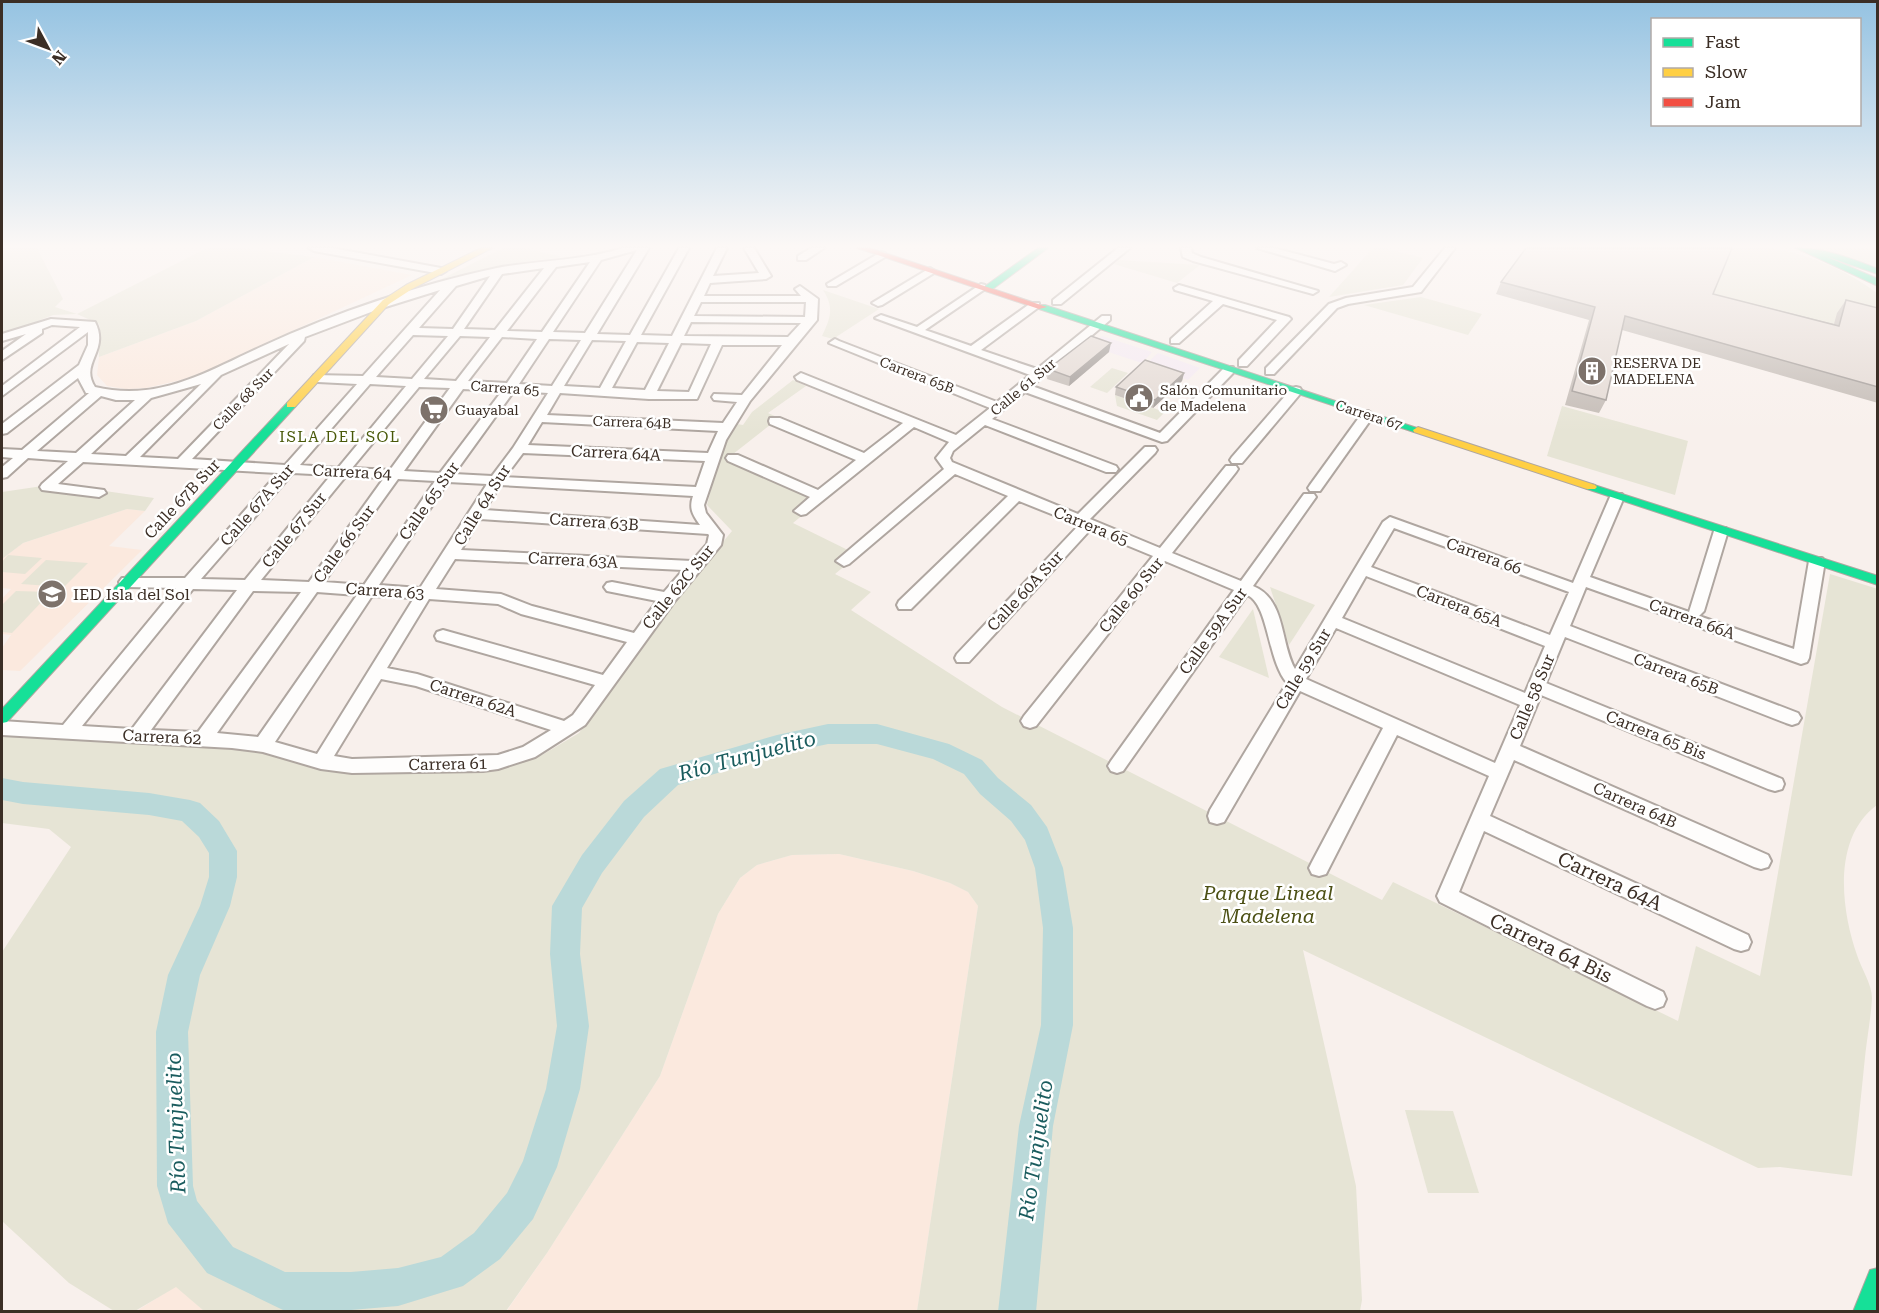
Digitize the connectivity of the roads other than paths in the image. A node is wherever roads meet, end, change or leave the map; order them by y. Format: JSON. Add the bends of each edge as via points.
{"nodes":[{"id":1,"x":368,"y":309,"type":"edge"},
{"id":2,"x":379,"y":309,"type":"edge"},
{"id":3,"x":430,"y":309,"type":"edge"},
{"id":4,"x":472,"y":309,"type":"edge"},
{"id":5,"x":517,"y":309,"type":"edge"},
{"id":6,"x":563,"y":309,"type":"edge"},
{"id":7,"x":606,"y":309,"type":"edge"},
{"id":8,"x":650,"y":309,"type":"edge"},
{"id":9,"x":692,"y":309,"type":"edge"},
{"id":10,"x":812,"y":309,"type":"edge"},
{"id":11,"x":949,"y":309,"type":"edge"},
{"id":12,"x":1029,"y":309,"type":"edge"},
{"id":13,"x":1052,"y":309,"type":"edge"},
{"id":14,"x":1073,"y":309,"type":"edge"},
{"id":15,"x":1210,"y":309,"type":"edge"},
{"id":16,"x":1252,"y":309,"type":"edge"},
{"id":17,"x":1330,"y":309,"type":"edge"},
{"id":18,"x":882,"y":318,"type":"dead end"},
{"id":19,"x":687,"y":319,"type":"junction"},
{"id":20,"x":811,"y":320,"type":"junction"},
{"id":21,"x":51,"y":322,"type":"junction"},
{"id":22,"x":1101,"y":322,"type":"junction"},
{"id":23,"x":91,"y":324,"type":"junction"},
{"id":24,"x":923,"y":327,"type":"dead end"},
{"id":25,"x":411,"y":331,"type":"junction"},
{"id":26,"x":456,"y":333,"type":"junction"},
{"id":27,"x":498,"y":333,"type":"junction"},
{"id":28,"x":305,"y":334,"type":"junction"},
{"id":29,"x":545,"y":336,"type":"junction"},
{"id":30,"x":589,"y":337,"type":"junction"},
{"id":31,"x":2,"y":338,"type":"edge"},
{"id":32,"x":633,"y":339,"type":"junction"},
{"id":33,"x":676,"y":340,"type":"junction"},
{"id":34,"x":1175,"y":340,"type":"junction"},
{"id":35,"x":718,"y":341,"type":"junction"},
{"id":36,"x":791,"y":341,"type":"junction"},
{"id":37,"x":835,"y":343,"type":"dead end"},
{"id":38,"x":973,"y":350,"type":"junction"},
{"id":39,"x":2,"y":356,"type":"edge"},
{"id":40,"x":84,"y":367,"type":"junction"},
{"id":41,"x":1240,"y":367,"type":"junction"},
{"id":42,"x":221,"y":371,"type":"junction"},
{"id":43,"x":1270,"y":371,"type":"junction"},
{"id":44,"x":1039,"y":374,"type":"junction"},
{"id":45,"x":801,"y":377,"type":"dead end"},
{"id":46,"x":318,"y":378,"type":"junction"},
{"id":47,"x":364,"y":381,"type":"junction"},
{"id":48,"x":414,"y":383,"type":"junction"},
{"id":49,"x":459,"y":385,"type":"junction"},
{"id":50,"x":1023,"y":387,"type":"junction"},
{"id":51,"x":509,"y":389,"type":"junction"},
{"id":52,"x":555,"y":391,"type":"junction"},
{"id":53,"x":2,"y":392,"type":"edge"},
{"id":54,"x":1296,"y":392,"type":"junction"},
{"id":55,"x":97,"y":393,"type":"junction"},
{"id":56,"x":603,"y":393,"type":"junction"},
{"id":57,"x":147,"y":395,"type":"junction"},
{"id":58,"x":649,"y":395,"type":"junction"},
{"id":59,"x":718,"y":398,"type":"dead end"},
{"id":60,"x":745,"y":399,"type":"junction"},
{"id":61,"x":999,"y":407,"type":"junction"},
{"id":62,"x":1368,"y":416,"type":"junction"},
{"id":63,"x":538,"y":418,"type":"junction"},
{"id":64,"x":983,"y":420,"type":"junction"},
{"id":65,"x":775,"y":421,"type":"dead end"},
{"id":66,"x":912,"y":422,"type":"junction"},
{"id":67,"x":726,"y":427,"type":"junction"},
{"id":68,"x":2,"y":430,"type":"edge"},
{"id":69,"x":959,"y":441,"type":"junction"},
{"id":70,"x":519,"y":449,"type":"junction"},
{"id":71,"x":1150,"y":450,"type":"dead end"},
{"id":72,"x":2,"y":453,"type":"edge"},
{"id":73,"x":25,"y":454,"type":"junction"},
{"id":74,"x":713,"y":457,"type":"junction"},
{"id":75,"x":76,"y":458,"type":"junction"},
{"id":76,"x":733,"y":458,"type":"dead end"},
{"id":77,"x":866,"y":459,"type":"junction"},
{"id":78,"x":129,"y":460,"type":"junction"},
{"id":79,"x":181,"y":463,"type":"junction"},
{"id":80,"x":948,"y":464,"type":"junction"},
{"id":81,"x":235,"y":466,"type":"junction"},
{"id":82,"x":288,"y":469,"type":"junction"},
{"id":83,"x":1111,"y":469,"type":"dead end"},
{"id":84,"x":341,"y":473,"type":"junction"},
{"id":85,"x":2,"y":474,"type":"edge"},
{"id":86,"x":394,"y":474,"type":"junction"},
{"id":87,"x":444,"y":478,"type":"junction"},
{"id":88,"x":496,"y":480,"type":"junction"},
{"id":89,"x":702,"y":492,"type":"junction"},
{"id":90,"x":99,"y":494,"type":"dead end"},
{"id":91,"x":1017,"y":495,"type":"junction"},
{"id":92,"x":819,"y":496,"type":"junction"},
{"id":93,"x":1617,"y":497,"type":"junction"},
{"id":94,"x":801,"y":511,"type":"dead end"},
{"id":95,"x":475,"y":514,"type":"junction"},
{"id":96,"x":1390,"y":522,"type":"joint"},
{"id":97,"x":1084,"y":523,"type":"junction"},
{"id":98,"x":712,"y":530,"type":"junction"},
{"id":99,"x":1721,"y":531,"type":"junction"},
{"id":100,"x":451,"y":554,"type":"junction"},
{"id":101,"x":1162,"y":555,"type":"junction"},
{"id":102,"x":844,"y":561,"type":"dead end"},
{"id":103,"x":1817,"y":561,"type":"junction"},
{"id":104,"x":695,"y":566,"type":"junction"},
{"id":105,"x":1878,"y":568,"type":"edge"},
{"id":106,"x":1362,"y":569,"type":"junction"},
{"id":107,"x":1878,"y":581,"type":"edge"},
{"id":108,"x":127,"y":582,"type":"junction"},
{"id":109,"x":190,"y":582,"type":"junction"},
{"id":110,"x":249,"y":585,"type":"junction"},
{"id":111,"x":1580,"y":585,"type":"junction"},
{"id":112,"x":313,"y":587,"type":"junction"},
{"id":113,"x":612,"y":587,"type":"dead end"},
{"id":114,"x":1244,"y":588,"type":"junction"},
{"id":115,"x":367,"y":590,"type":"junction"},
{"id":116,"x":424,"y":594,"type":"junction"},
{"id":117,"x":668,"y":598,"type":"junction"},
{"id":118,"x":904,"y":605,"type":"dead end"},
{"id":119,"x":1695,"y":610,"type":"dead end"},
{"id":120,"x":1332,"y":620,"type":"junction"},
{"id":121,"x":443,"y":636,"type":"dead end"},
{"id":122,"x":1558,"y":636,"type":"junction"},
{"id":123,"x":637,"y":639,"type":"junction"},
{"id":124,"x":963,"y":658,"type":"dead end"},
{"id":125,"x":377,"y":672,"type":"junction"},
{"id":126,"x":1296,"y":681,"type":"junction"},
{"id":127,"x":606,"y":682,"type":"junction"},
{"id":128,"x":1534,"y":694,"type":"junction"},
{"id":129,"x":2,"y":718,"type":"edge"},
{"id":130,"x":1791,"y":718,"type":"dead end"},
{"id":131,"x":1030,"y":721,"type":"dead end"},
{"id":132,"x":1393,"y":726,"type":"junction"},
{"id":133,"x":2,"y":729,"type":"edge"},
{"id":134,"x":568,"y":729,"type":"junction"},
{"id":135,"x":67,"y":732,"type":"junction"},
{"id":136,"x":136,"y":736,"type":"junction"},
{"id":137,"x":202,"y":739,"type":"junction"},
{"id":138,"x":263,"y":745,"type":"junction"},
{"id":139,"x":1510,"y":750,"type":"junction"},
{"id":140,"x":321,"y":762,"type":"junction"},
{"id":141,"x":1117,"y":765,"type":"dead end"},
{"id":142,"x":1500,"y":773,"type":"junction"},
{"id":143,"x":1775,"y":784,"type":"dead end"},
{"id":144,"x":1217,"y":816,"type":"dead end"},
{"id":145,"x":1480,"y":820,"type":"junction"},
{"id":146,"x":1761,"y":861,"type":"dead end"},
{"id":147,"x":1319,"y":868,"type":"dead end"},
{"id":148,"x":1448,"y":896,"type":"joint"},
{"id":149,"x":1741,"y":942,"type":"dead end"},
{"id":150,"x":1655,"y":999,"type":"dead end"},
{"id":151,"x":1878,"y":1278,"type":"edge"},
{"id":152,"x":1864,"y":1311,"type":"edge"}],
"edges":[{"from":1,"to":28,"type":"street"},
{"from":2,"to":46,"type":"main road","name":"Calle 67B Sur"},
{"from":3,"to":25,"type":"street","name":"Calle 67A Sur"},
{"from":4,"to":26,"type":"street","name":"Calle 67 Sur"},
{"from":5,"to":27,"type":"street","name":"Calle 66 Sur"},
{"from":6,"to":29,"type":"street","name":"Calle 65 Sur"},
{"from":7,"to":30,"type":"street","name":"Calle 64 Sur"},
{"from":8,"to":32,"type":"street"},
{"from":9,"to":19,"type":"street"},
{"from":10,"to":20,"type":"street"},
{"from":11,"to":24,"type":"street"},
{"from":12,"to":38,"type":"street"},
{"from":13,"to":22,"type":"main road","name":"Carrera 67"},
{"from":14,"to":22,"type":"main road","name":"Carrera 67"},
{"from":15,"to":34,"type":"street"},
{"from":16,"to":41,"type":"street","via":[[1285,319]]},
{"from":17,"to":43,"type":"street"},
{"from":18,"to":38,"type":"street"},
{"from":19,"to":20,"type":"street"},
{"from":19,"to":33,"type":"street"},
{"from":20,"to":36,"type":"street","name":"Calle 62C Sur"},
{"from":21,"to":23,"type":"street"},
{"from":21,"to":31,"type":"street"},
{"from":21,"to":39,"type":"street"},
{"from":22,"to":34,"type":"main road","name":"Carrera 67"},
{"from":22,"to":41,"type":"main road","name":"Carrera 67"},
{"from":22,"to":44,"type":"street","name":"Calle 61 Sur"},
{"from":23,"to":40,"type":"street","via":[[95,340]]},
{"from":23,"to":53,"type":"street"},
{"from":25,"to":26,"type":"street"},
{"from":25,"to":47,"type":"street","name":"Calle 67A Sur"},
{"from":26,"to":27,"type":"street"},
{"from":26,"to":48,"type":"street","name":"Calle 67 Sur"},
{"from":27,"to":29,"type":"street"},
{"from":27,"to":49,"type":"street","name":"Calle 66 Sur"},
{"from":28,"to":42,"type":"street"},
{"from":28,"to":79,"type":"street","name":"Calle 68 Sur"},
{"from":29,"to":30,"type":"street"},
{"from":29,"to":51,"type":"street","name":"Calle 65 Sur"},
{"from":30,"to":32,"type":"street"},
{"from":30,"to":52,"type":"street","name":"Calle 64 Sur"},
{"from":32,"to":33,"type":"street"},
{"from":32,"to":56,"type":"street"},
{"from":33,"to":35,"type":"street"},
{"from":33,"to":58,"type":"street"},
{"from":34,"to":41,"type":"main road","name":"Carrera 67"},
{"from":35,"to":36,"type":"street"},
{"from":35,"to":58,"type":"street","name":"Carrera 65","via":[[693,396]]},
{"from":36,"to":60,"type":"street","name":"Calle 62C Sur"},
{"from":37,"to":61,"type":"street","name":"Carrera 65B"},
{"from":38,"to":44,"type":"street"},
{"from":40,"to":55,"type":"street","via":[[85,384]]},
{"from":40,"to":68,"type":"street"},
{"from":41,"to":43,"type":"main road","name":"Carrera 67"},
{"from":41,"to":50,"type":"street","via":[[1162,438]]},
{"from":41,"to":54,"type":"main road","name":"Carrera 67"},
{"from":42,"to":57,"type":"street"},
{"from":42,"to":78,"type":"street"},
{"from":43,"to":105,"type":"main road","name":"Carrera 67"},
{"from":44,"to":50,"type":"street","name":"Calle 61 Sur"},
{"from":45,"to":66,"type":"street"},
{"from":46,"to":47,"type":"street","name":"Carrera 65"},
{"from":46,"to":81,"type":"main road","name":"Calle 67B Sur"},
{"from":47,"to":48,"type":"street","name":"Carrera 65"},
{"from":47,"to":82,"type":"street","name":"Calle 67A Sur"},
{"from":48,"to":49,"type":"street","name":"Carrera 65"},
{"from":48,"to":84,"type":"street","name":"Calle 67 Sur"},
{"from":49,"to":51,"type":"street","name":"Carrera 65"},
{"from":49,"to":86,"type":"street","name":"Calle 66 Sur"},
{"from":50,"to":61,"type":"street","name":"Calle 61 Sur"},
{"from":51,"to":52,"type":"street","name":"Carrera 65"},
{"from":51,"to":87,"type":"street","name":"Calle 65 Sur"},
{"from":52,"to":56,"type":"street","name":"Carrera 65"},
{"from":52,"to":63,"type":"street","name":"Calle 64 Sur"},
{"from":54,"to":62,"type":"main road","name":"Carrera 67"},
{"from":54,"to":101,"type":"street","name":"Calle 60 Sur"},
{"from":55,"to":57,"type":"street"},
{"from":55,"to":73,"type":"street"},
{"from":56,"to":58,"type":"street","name":"Carrera 65"},
{"from":57,"to":75,"type":"street"},
{"from":59,"to":60,"type":"street"},
{"from":60,"to":67,"type":"street","name":"Calle 62C Sur"},
{"from":61,"to":64,"type":"street","name":"Calle 61 Sur"},
{"from":62,"to":93,"type":"main road","name":"Carrera 67"},
{"from":62,"to":114,"type":"street","name":"Calle 59A Sur"},
{"from":63,"to":67,"type":"street","name":"Carrera 64B"},
{"from":63,"to":70,"type":"street","name":"Calle 64 Sur"},
{"from":64,"to":69,"type":"street","name":"Calle 61 Sur"},
{"from":64,"to":83,"type":"street"},
{"from":65,"to":77,"type":"street"},
{"from":66,"to":69,"type":"street"},
{"from":66,"to":77,"type":"street"},
{"from":67,"to":74,"type":"street","name":"Calle 62C Sur"},
{"from":69,"to":80,"type":"street","name":"Calle 61 Sur","via":[[948,449]]},
{"from":70,"to":74,"type":"street","name":"Carrera 64A"},
{"from":70,"to":88,"type":"street","name":"Calle 64 Sur"},
{"from":71,"to":97,"type":"street","name":"Calle 60A Sur"},
{"from":72,"to":73,"type":"street","name":"Carrera 64"},
{"from":73,"to":75,"type":"street","name":"Carrera 64"},
{"from":73,"to":85,"type":"street"},
{"from":74,"to":89,"type":"street","name":"Calle 62C Sur"},
{"from":75,"to":78,"type":"street","name":"Carrera 64"},
{"from":75,"to":90,"type":"street","via":[[48,484],[49,488]]},
{"from":76,"to":92,"type":"street"},
{"from":77,"to":92,"type":"street"},
{"from":78,"to":79,"type":"street","name":"Carrera 64"},
{"from":79,"to":81,"type":"street","name":"Carrera 64"},
{"from":80,"to":91,"type":"street","name":"Carrera 65"},
{"from":80,"to":102,"type":"street","name":"Calle 61 Sur"},
{"from":81,"to":82,"type":"street","name":"Carrera 64"},
{"from":81,"to":108,"type":"main road","name":"Calle 67B Sur"},
{"from":82,"to":84,"type":"street","name":"Carrera 64"},
{"from":82,"to":109,"type":"street","name":"Calle 67A Sur"},
{"from":84,"to":86,"type":"street","name":"Carrera 64"},
{"from":84,"to":110,"type":"street","name":"Calle 67 Sur"},
{"from":86,"to":87,"type":"street","name":"Carrera 64"},
{"from":86,"to":112,"type":"street","name":"Calle 66 Sur"},
{"from":87,"to":88,"type":"street","name":"Carrera 64"},
{"from":87,"to":115,"type":"street","name":"Calle 65 Sur"},
{"from":88,"to":89,"type":"street","name":"Carrera 64"},
{"from":88,"to":95,"type":"street","name":"Calle 64 Sur"},
{"from":89,"to":98,"type":"street","name":"Calle 62C Sur","via":[[699,514]]},
{"from":91,"to":97,"type":"street","name":"Carrera 65"},
{"from":91,"to":118,"type":"street"},
{"from":92,"to":94,"type":"street"},
{"from":93,"to":99,"type":"main road","name":"Carrera 67"},
{"from":93,"to":111,"type":"street","name":"Calle 58 Sur"},
{"from":95,"to":98,"type":"street","name":"Carrera 63B"},
{"from":95,"to":100,"type":"street","name":"Calle 64 Sur"},
{"from":96,"to":106,"type":"street","name":"Calle 59 Sur"},
{"from":96,"to":111,"type":"street","name":"Carrera 66"},
{"from":97,"to":101,"type":"street","name":"Carrera 65"},
{"from":97,"to":124,"type":"street","name":"Calle 60A Sur"},
{"from":98,"to":104,"type":"street","name":"Calle 62C Sur","via":[[717,538],[714,545]]},
{"from":99,"to":103,"type":"main road","name":"Carrera 67"},
{"from":99,"to":119,"type":"street"},
{"from":100,"to":104,"type":"street","name":"Carrera 63A"},
{"from":100,"to":116,"type":"street","name":"Calle 64 Sur"},
{"from":101,"to":114,"type":"street","name":"Carrera 65"},
{"from":101,"to":131,"type":"street","name":"Calle 60 Sur"},
{"from":103,"to":107,"type":"main road","name":"Carrera 67"},
{"from":103,"to":111,"type":"street","name":"Carrera 66A","via":[[1801,658]]},
{"from":104,"to":117,"type":"street","name":"Calle 62C Sur"},
{"from":106,"to":120,"type":"street","name":"Calle 59 Sur"},
{"from":106,"to":122,"type":"street","name":"Carrera 65A"},
{"from":108,"to":109,"type":"street","name":"Carrera 63"},
{"from":108,"to":129,"type":"main road","name":"Calle 67B Sur"},
{"from":109,"to":110,"type":"street","name":"Carrera 63"},
{"from":109,"to":135,"type":"street","name":"Calle 67A Sur"},
{"from":110,"to":112,"type":"street","name":"Carrera 63"},
{"from":110,"to":136,"type":"street","name":"Calle 67 Sur"},
{"from":111,"to":122,"type":"street","name":"Calle 58 Sur"},
{"from":112,"to":115,"type":"street","name":"Carrera 63"},
{"from":112,"to":137,"type":"street","name":"Calle 66 Sur"},
{"from":113,"to":117,"type":"street"},
{"from":114,"to":126,"type":"street","name":"Carrera 65","via":[[1264,600],[1283,668]]},
{"from":114,"to":141,"type":"street","name":"Calle 59A Sur"},
{"from":115,"to":116,"type":"street","name":"Carrera 63"},
{"from":115,"to":138,"type":"street","name":"Calle 65 Sur"},
{"from":116,"to":123,"type":"street","name":"Carrera 63","via":[[501,599],[527,610]]},
{"from":116,"to":125,"type":"street","name":"Calle 64 Sur"},
{"from":117,"to":123,"type":"street","name":"Calle 62C Sur"},
{"from":120,"to":126,"type":"street","name":"Calle 59 Sur"},
{"from":120,"to":128,"type":"street"},
{"from":121,"to":127,"type":"street"},
{"from":122,"to":128,"type":"street","name":"Calle 58 Sur"},
{"from":122,"to":130,"type":"street","name":"Carrera 65B"},
{"from":123,"to":127,"type":"street","name":"Calle 62C Sur"},
{"from":125,"to":134,"type":"street","name":"Carrera 62A"},
{"from":125,"to":140,"type":"street","name":"Calle 64 Sur"},
{"from":126,"to":132,"type":"street"},
{"from":126,"to":144,"type":"street","name":"Calle 59 Sur"},
{"from":127,"to":134,"type":"street","name":"Calle 62C Sur","via":[[592,705]]},
{"from":128,"to":139,"type":"street","name":"Calle 58 Sur"},
{"from":128,"to":143,"type":"street","name":"Carrera 65 Bis"},
{"from":132,"to":142,"type":"street"},
{"from":132,"to":147,"type":"street"},
{"from":133,"to":135,"type":"street","name":"Carrera 62"},
{"from":134,"to":140,"type":"street","name":"Carrera 61","via":[[529,752],[498,762],[352,766]]},
{"from":135,"to":136,"type":"street","name":"Carrera 62"},
{"from":136,"to":137,"type":"street","name":"Carrera 62"},
{"from":137,"to":138,"type":"street","name":"Carrera 62"},
{"from":138,"to":140,"type":"street","name":"Carrera 62"},
{"from":139,"to":142,"type":"street","name":"Calle 58 Sur"},
{"from":139,"to":146,"type":"street","name":"Carrera 64B"},
{"from":142,"to":145,"type":"street","name":"Calle 58 Sur"},
{"from":145,"to":148,"type":"street","name":"Calle 58 Sur"},
{"from":145,"to":149,"type":"street","name":"Carrera 64A"},
{"from":148,"to":150,"type":"street","name":"Carrera 64 Bis"},
{"from":151,"to":152,"type":"main road"}]}
